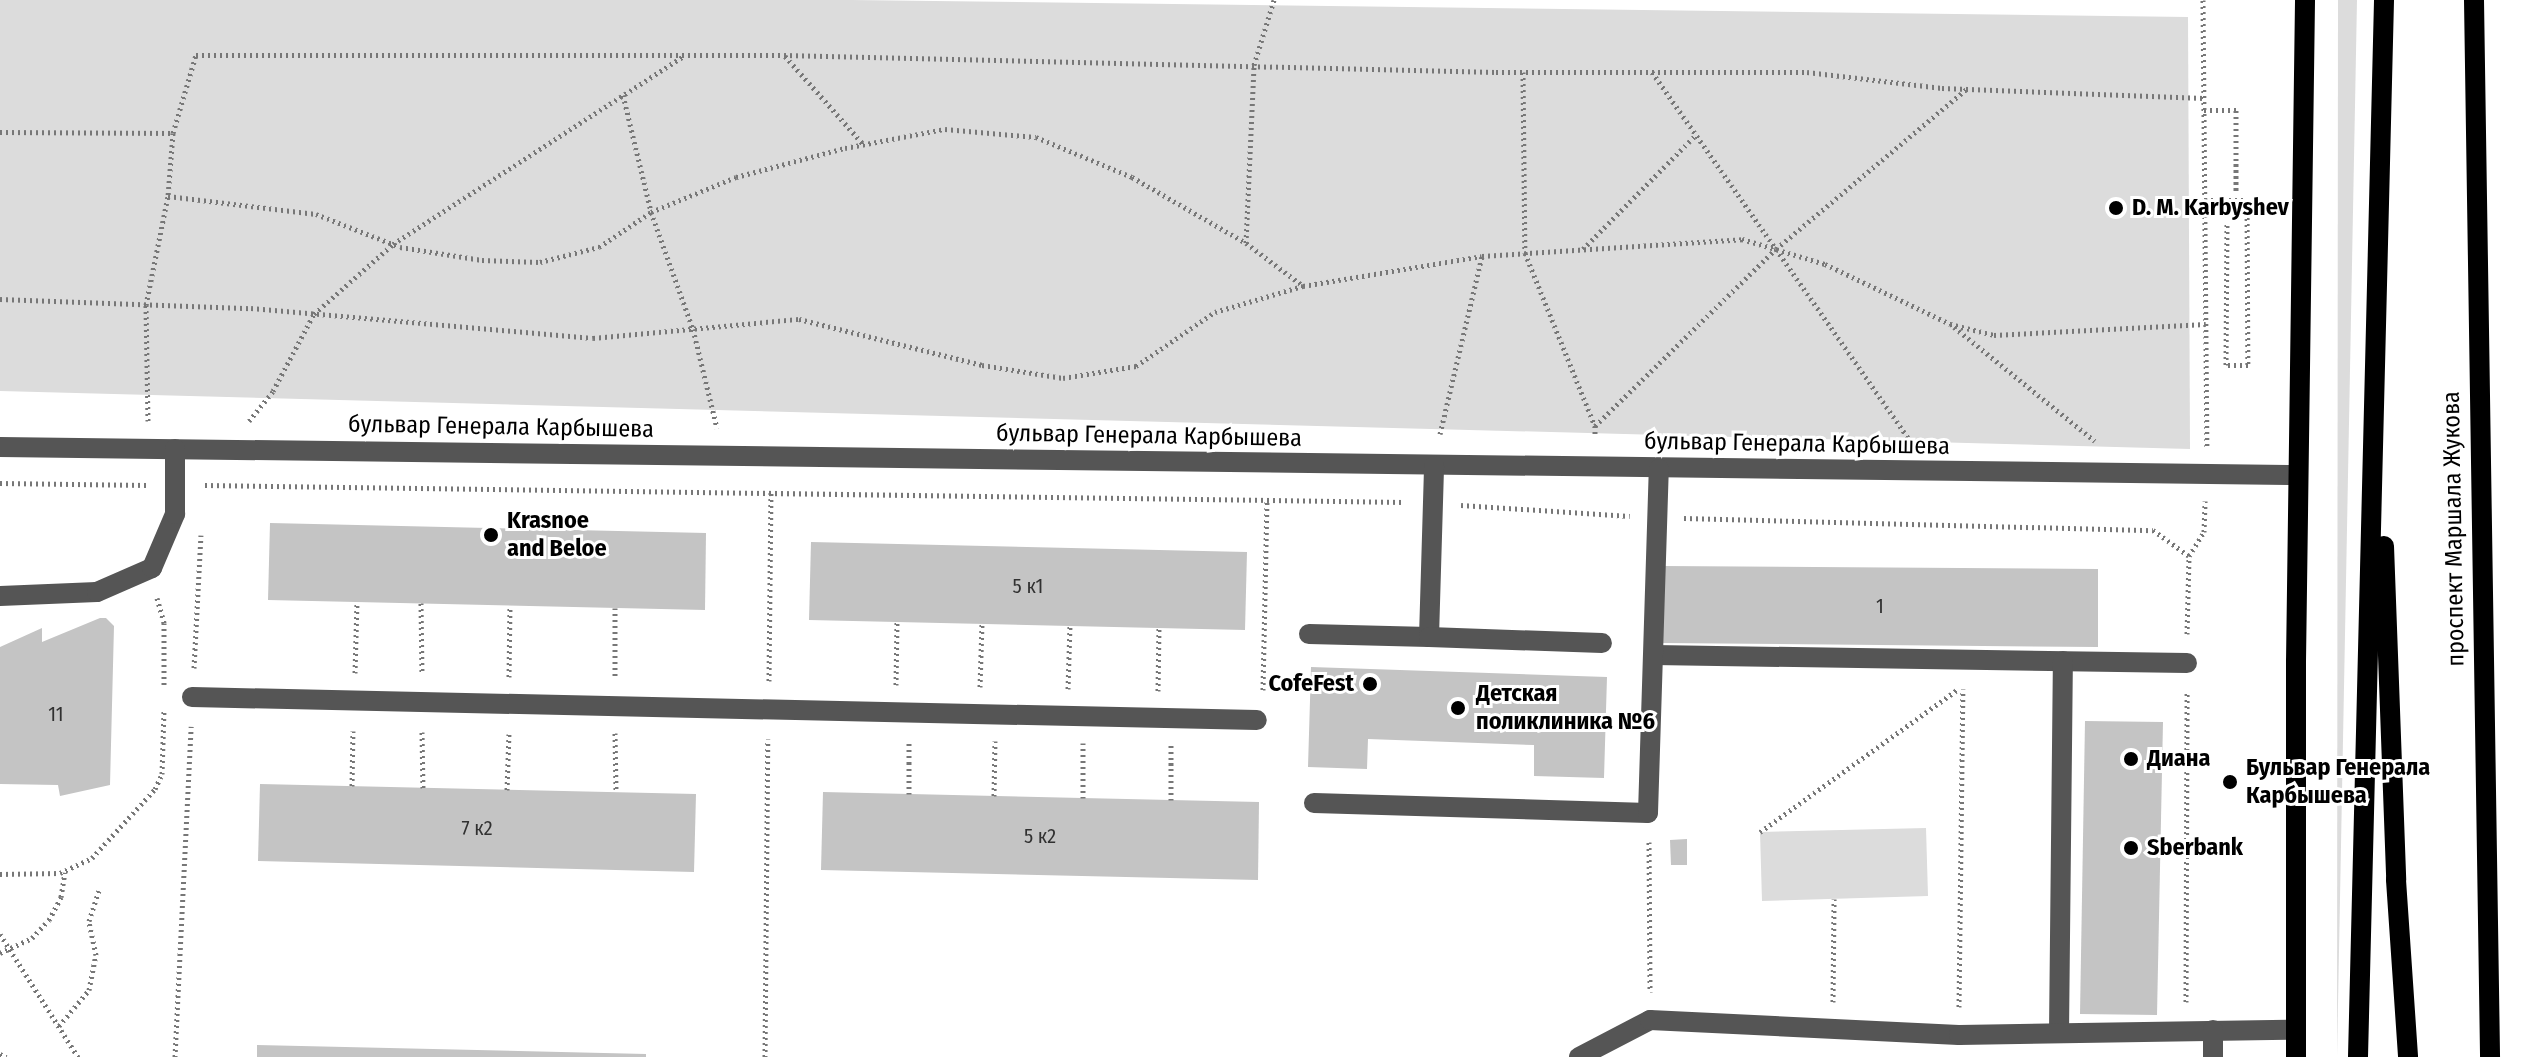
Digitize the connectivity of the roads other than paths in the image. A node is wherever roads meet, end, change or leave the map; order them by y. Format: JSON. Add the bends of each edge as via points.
{"nodes":[{"id":1,"x":2305,"y":0,"type":"edge"},
{"id":2,"x":2384,"y":0,"type":"edge"},
{"id":3,"x":2474,"y":0,"type":"edge"},
{"id":4,"x":2377,"y":350,"type":"junction"},
{"id":5,"x":0,"y":447,"type":"edge"},
{"id":6,"x":175,"y":449,"type":"junction"},
{"id":7,"x":1434,"y":466,"type":"junction"},
{"id":8,"x":1659,"y":469,"type":"junction"},
{"id":9,"x":2298,"y":475,"type":"junction"},
{"id":10,"x":0,"y":596,"type":"edge"},
{"id":11,"x":1309,"y":634,"type":"dead end"},
{"id":12,"x":1429,"y":637,"type":"junction"},
{"id":13,"x":1602,"y":643,"type":"dead end"},
{"id":14,"x":1654,"y":655,"type":"junction"},
{"id":15,"x":2063,"y":661,"type":"junction"},
{"id":16,"x":2187,"y":663,"type":"road end"},
{"id":17,"x":192,"y":697,"type":"road end"},
{"id":18,"x":1257,"y":720,"type":"road end"},
{"id":19,"x":1314,"y":803,"type":"dead end"},
{"id":20,"x":2213,"y":1030,"type":"junction"},
{"id":21,"x":2296,"y":1030,"type":"junction"},
{"id":22,"x":2059,"y":1033,"type":"junction"},
{"id":23,"x":1579,"y":1057,"type":"edge"},
{"id":24,"x":2213,"y":1057,"type":"edge"},
{"id":25,"x":2296,"y":1057,"type":"edge"},
{"id":26,"x":2358,"y":1057,"type":"edge"},
{"id":27,"x":2408,"y":1057,"type":"edge"},
{"id":28,"x":2490,"y":1057,"type":"edge"}],
"edges":[{"from":1,"to":9,"type":"main road"},
{"from":2,"to":4,"type":"main road"},
{"from":3,"to":28,"type":"main road","name":"проспект Маршала Жукова"},
{"from":4,"to":26,"type":"main road"},
{"from":4,"to":27,"type":"main road","via":[[2396,880]]},
{"from":5,"to":6,"type":"street","name":"бульвар Генерала Карбышева"},
{"from":6,"to":7,"type":"street","name":"бульвар Генерала Карбышева"},
{"from":6,"to":10,"type":"street","via":[[175,514],[152,568],[97,592]]},
{"from":7,"to":8,"type":"street","name":"бульвар Генерала Карбышева"},
{"from":7,"to":12,"type":"street"},
{"from":8,"to":9,"type":"street","name":"бульвар Генерала Карбышева"},
{"from":8,"to":14,"type":"street"},
{"from":9,"to":21,"type":"main road"},
{"from":11,"to":12,"type":"street"},
{"from":12,"to":13,"type":"street"},
{"from":14,"to":15,"type":"street"},
{"from":14,"to":19,"type":"street","via":[[1648,813]]},
{"from":15,"to":16,"type":"street"},
{"from":15,"to":22,"type":"street"},
{"from":17,"to":18,"type":"street"},
{"from":20,"to":21,"type":"street"},
{"from":20,"to":22,"type":"street"},
{"from":20,"to":24,"type":"street"},
{"from":21,"to":25,"type":"main road"},
{"from":22,"to":23,"type":"street","via":[[1959,1035],[1650,1020]]}]}
